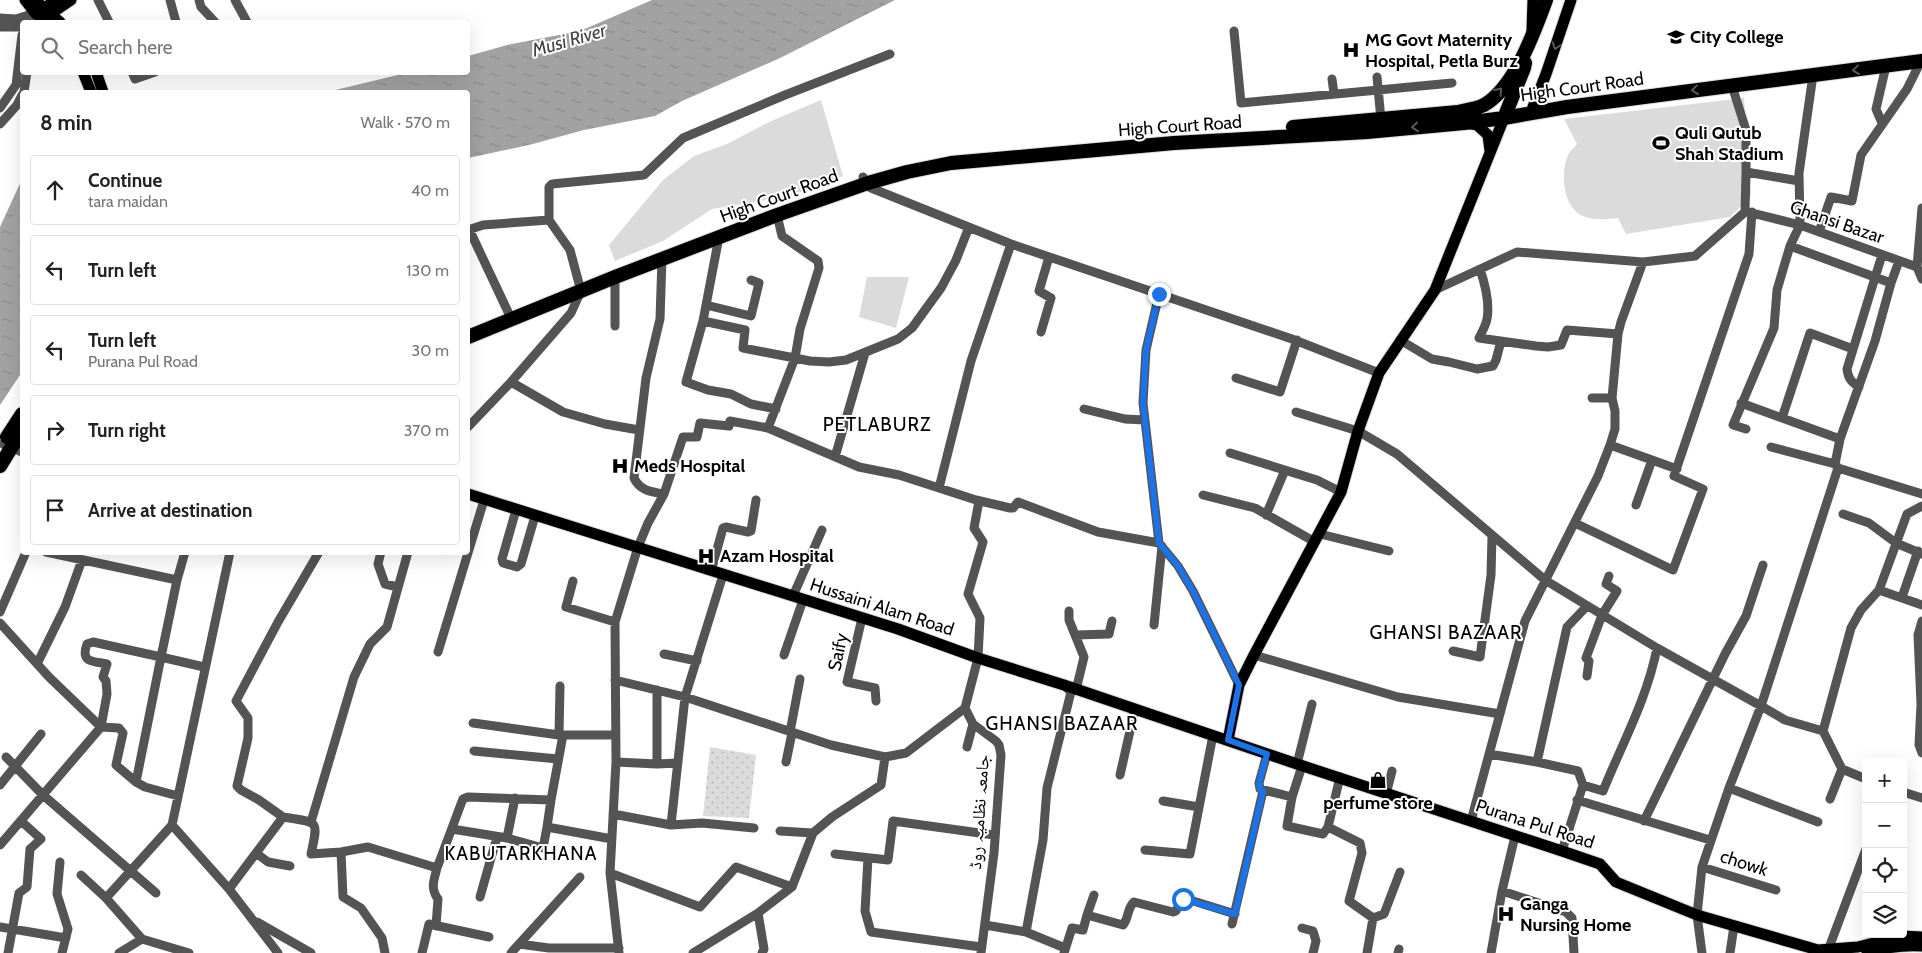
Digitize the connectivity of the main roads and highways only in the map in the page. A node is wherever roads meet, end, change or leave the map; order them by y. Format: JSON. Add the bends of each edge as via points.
{"nodes":[{"id":1,"x":25,"y":0,"type":"edge"},
{"id":2,"x":57,"y":0,"type":"edge"},
{"id":3,"x":72,"y":0,"type":"edge"},
{"id":4,"x":1533,"y":0,"type":"edge"},
{"id":5,"x":1546,"y":0,"type":"edge"},
{"id":6,"x":1571,"y":0,"type":"edge"},
{"id":7,"x":39,"y":16,"type":"edge"},
{"id":8,"x":53,"y":20,"type":"edge"},
{"id":9,"x":1528,"y":47,"type":"junction"},
{"id":10,"x":1921,"y":61,"type":"edge"},
{"id":11,"x":85,"y":75,"type":"edge"},
{"id":12,"x":97,"y":75,"type":"edge"},
{"id":13,"x":90,"y":90,"type":"edge"},
{"id":14,"x":102,"y":90,"type":"edge"},
{"id":15,"x":1531,"y":112,"type":"junction"},
{"id":16,"x":1504,"y":118,"type":"junction"},
{"id":17,"x":1464,"y":123,"type":"junction"},
{"id":18,"x":1488,"y":160,"type":"junction"},
{"id":19,"x":865,"y":180,"type":"junction"},
{"id":20,"x":581,"y":287,"type":"junction"},
{"id":21,"x":470,"y":328,"type":"edge"},
{"id":22,"x":470,"y":336,"type":"edge"},
{"id":23,"x":20,"y":419,"type":"edge"},
{"id":24,"x":20,"y":433,"type":"edge"},
{"id":25,"x":9,"y":448,"type":"edge"},
{"id":26,"x":0,"y":466,"type":"edge"},
{"id":27,"x":470,"y":495,"type":"edge"},
{"id":28,"x":1228,"y":740,"type":"junction"},
{"id":29,"x":1922,"y":937,"type":"edge"},
{"id":30,"x":1922,"y":946,"type":"edge"},
{"id":31,"x":1818,"y":951,"type":"edge"},
{"id":32,"x":1867,"y":953,"type":"edge"}],
"edges":[{"from":1,"to":7,"type":"main road"},
{"from":2,"to":7,"type":"main road"},
{"from":3,"to":7,"type":"main road"},
{"from":4,"to":9,"type":"main road"},
{"from":5,"to":9,"type":"highway","name":"High Court Road"},
{"from":6,"to":15,"type":"main road","one_way":true},
{"from":7,"to":8,"type":"main road"},
{"from":9,"to":16,"type":"highway","via":[[1524,68]]},
{"from":19,"to":9,"type":"highway","name":"High Court Road","one_way":true,"via":[[905,165],[951,155],[1458,112],[1483,105],[1498,93]]},
{"from":10,"to":15,"type":"highway","name":"High Court Road","one_way":true},
{"from":11,"to":13,"type":"main road"},
{"from":12,"to":14,"type":"main road"},
{"from":15,"to":16,"type":"highway","name":"High Court Road"},
{"from":16,"to":17,"type":"highway","name":"High Court Road"},
{"from":16,"to":18,"type":"main road"},
{"from":17,"to":18,"type":"main road","via":[[1477,125],[1488,135]]},
{"from":17,"to":19,"type":"highway","name":"High Court Road","one_way":true,"via":[[1174,143],[951,163]]},
{"from":18,"to":28,"type":"main road","via":[[1435,290],[1379,373],[1341,492],[1239,685]]},
{"from":19,"to":20,"type":"highway","name":"High Court Road"},
{"from":19,"to":20,"type":"highway","name":"High Court Road","via":[[719,238]]},
{"from":20,"to":21,"type":"highway","name":"High Court Road"},
{"from":20,"to":22,"type":"highway","name":"High Court Road"},
{"from":23,"to":25,"type":"highway"},
{"from":24,"to":25,"type":"highway"},
{"from":25,"to":26,"type":"highway"},
{"from":27,"to":28,"type":"main road","name":"Hussaini Alam Road","via":[[862,618]]},
{"from":28,"to":31,"type":"main road","name":"Purana Pul Road","via":[[1600,864],[1616,882],[1697,915]]},
{"from":29,"to":31,"type":"main road","name":"Purana Pul Road","via":[[1900,936],[1858,947]]},
{"from":30,"to":32,"type":"main road","via":[[1902,945]]}]}
